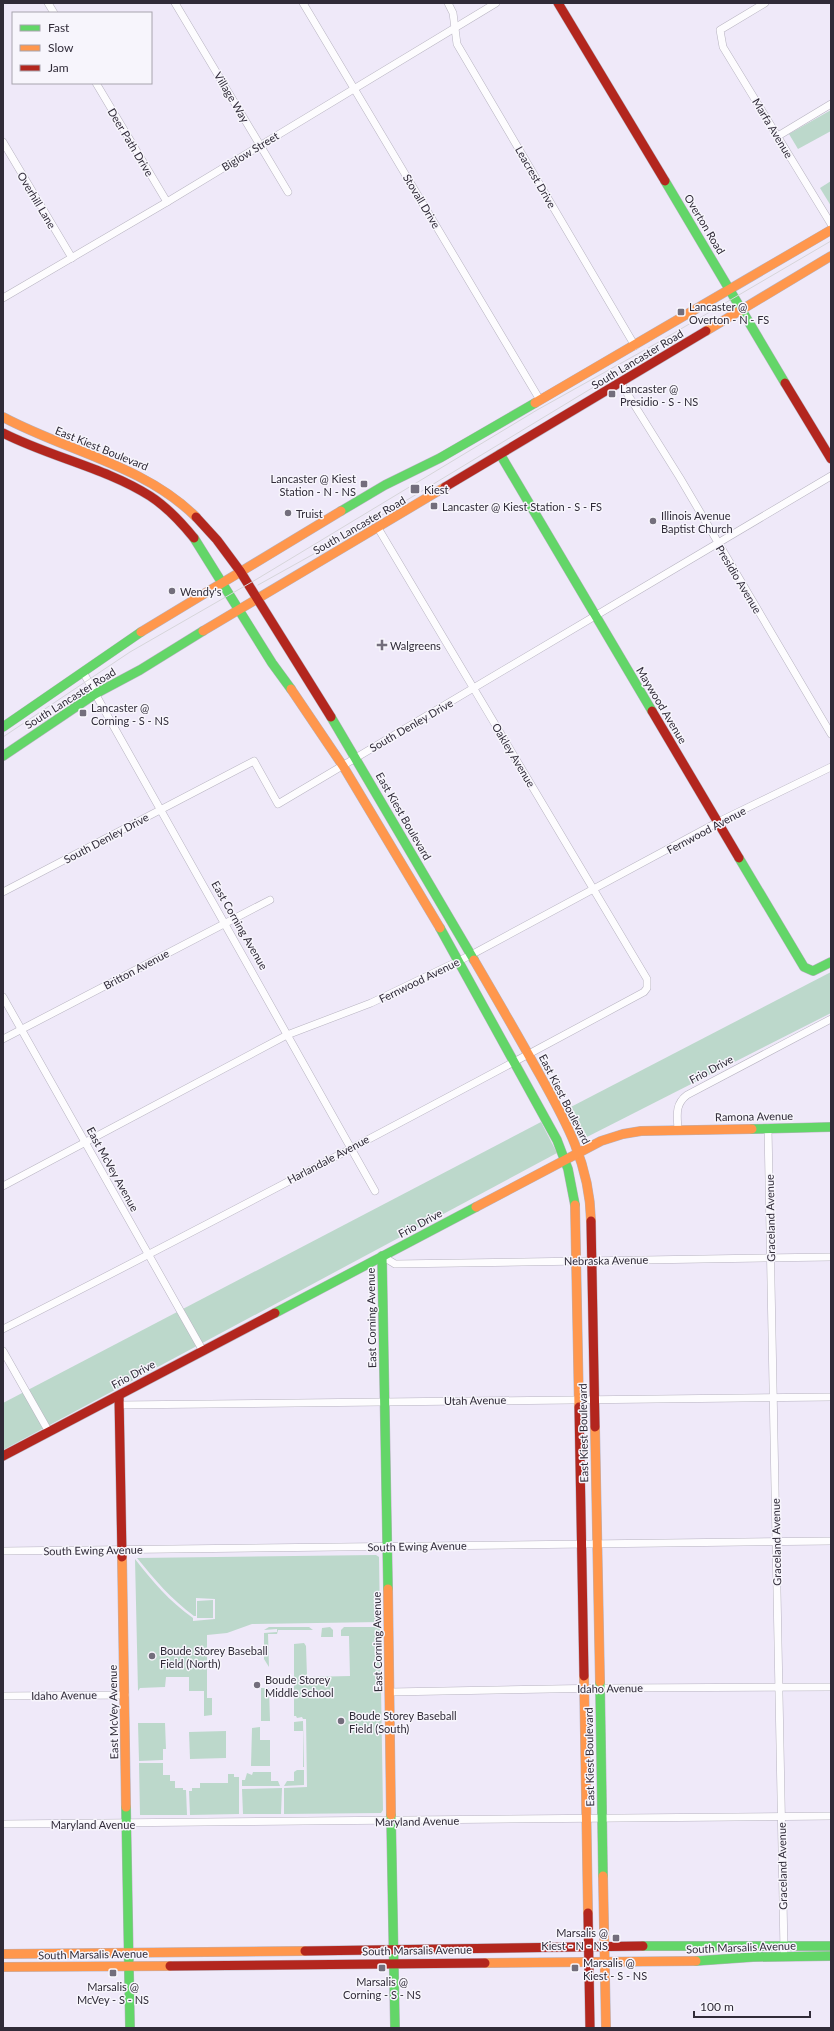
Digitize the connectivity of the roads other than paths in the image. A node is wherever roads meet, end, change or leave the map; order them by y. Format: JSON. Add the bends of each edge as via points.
{"nodes":[{"id":1,"x":48,"y":3,"type":"edge"},
{"id":2,"x":175,"y":3,"type":"edge"},
{"id":3,"x":303,"y":3,"type":"edge"},
{"id":4,"x":448,"y":3,"type":"edge"},
{"id":5,"x":496,"y":3,"type":"edge"},
{"id":6,"x":558,"y":3,"type":"edge"},
{"id":7,"x":765,"y":3,"type":"edge"},
{"id":8,"x":53,"y":12,"type":"edge"},
{"id":9,"x":456,"y":28,"type":"junction"},
{"id":10,"x":97,"y":84,"type":"edge"},
{"id":11,"x":355,"y":88,"type":"junction"},
{"id":12,"x":831,"y":104,"type":"edge"},
{"id":13,"x":778,"y":136,"type":"junction"},
{"id":14,"x":3,"y":142,"type":"edge"},
{"id":15,"x":260,"y":145,"type":"junction"},
{"id":16,"x":288,"y":192,"type":"dead end"},
{"id":17,"x":167,"y":202,"type":"junction"},
{"id":18,"x":831,"y":224,"type":"edge"},
{"id":19,"x":831,"y":230,"type":"edge"},
{"id":20,"x":831,"y":256,"type":"edge"},
{"id":21,"x":72,"y":258,"type":"junction"},
{"id":22,"x":730,"y":289,"type":"junction"},
{"id":23,"x":3,"y":298,"type":"edge"},
{"id":24,"x":742,"y":308,"type":"junction"},
{"id":25,"x":635,"y":346,"type":"junction"},
{"id":26,"x":620,"y":382,"type":"junction"},
{"id":27,"x":540,"y":400,"type":"junction"},
{"id":28,"x":3,"y":417,"type":"edge"},
{"id":29,"x":3,"y":433,"type":"edge"},
{"id":30,"x":500,"y":454,"type":"junction"},
{"id":31,"x":831,"y":458,"type":"edge"},
{"id":32,"x":831,"y":476,"type":"edge"},
{"id":33,"x":378,"y":528,"type":"junction"},
{"id":34,"x":717,"y":542,"type":"junction"},
{"id":35,"x":239,"y":572,"type":"junction"},
{"id":36,"x":223,"y":582,"type":"junction"},
{"id":37,"x":256,"y":598,"type":"junction"},
{"id":38,"x":238,"y":608,"type":"junction"},
{"id":39,"x":596,"y":617,"type":"junction"},
{"id":40,"x":83,"y":672,"type":"junction"},
{"id":41,"x":474,"y":688,"type":"junction"},
{"id":42,"x":95,"y":694,"type":"junction"},
{"id":43,"x":3,"y":727,"type":"edge"},
{"id":44,"x":831,"y":734,"type":"edge"},
{"id":45,"x":3,"y":756,"type":"edge"},
{"id":46,"x":356,"y":758,"type":"junction"},
{"id":47,"x":343,"y":766,"type":"junction"},
{"id":48,"x":831,"y":767,"type":"edge"},
{"id":49,"x":161,"y":810,"type":"junction"},
{"id":50,"x":718,"y":822,"type":"junction"},
{"id":51,"x":594,"y":890,"type":"junction"},
{"id":52,"x":3,"y":892,"type":"edge"},
{"id":53,"x":270,"y":900,"type":"dead end"},
{"id":54,"x":225,"y":922,"type":"junction"},
{"id":55,"x":471,"y":955,"type":"junction"},
{"id":56,"x":459,"y":960,"type":"junction"},
{"id":57,"x":831,"y":962,"type":"edge"},
{"id":58,"x":648,"y":983,"type":"joint"},
{"id":59,"x":3,"y":997,"type":"edge"},
{"id":60,"x":831,"y":1019,"type":"edge"},
{"id":61,"x":21,"y":1030,"type":"junction"},
{"id":62,"x":287,"y":1035,"type":"junction"},
{"id":63,"x":3,"y":1039,"type":"edge"},
{"id":64,"x":529,"y":1054,"type":"junction"},
{"id":65,"x":515,"y":1062,"type":"junction"},
{"id":66,"x":831,"y":1127,"type":"edge"},
{"id":67,"x":768,"y":1128,"type":"junction"},
{"id":68,"x":678,"y":1129,"type":"junction"},
{"id":69,"x":85,"y":1143,"type":"junction"},
{"id":70,"x":352,"y":1147,"type":"junction"},
{"id":71,"x":579,"y":1152,"type":"junction"},
{"id":72,"x":565,"y":1160,"type":"junction"},
{"id":73,"x":3,"y":1186,"type":"edge"},
{"id":74,"x":375,"y":1191,"type":"dead end"},
{"id":75,"x":148,"y":1256,"type":"junction"},
{"id":76,"x":382,"y":1256,"type":"junction"},
{"id":77,"x":831,"y":1257,"type":"edge"},
{"id":78,"x":770,"y":1258,"type":"junction"},
{"id":79,"x":576,"y":1261,"type":"junction"},
{"id":80,"x":592,"y":1261,"type":"junction"},
{"id":81,"x":3,"y":1329,"type":"edge"},
{"id":82,"x":3,"y":1351,"type":"edge"},
{"id":83,"x":203,"y":1351,"type":"junction"},
{"id":84,"x":831,"y":1397,"type":"edge"},
{"id":85,"x":773,"y":1398,"type":"junction"},
{"id":86,"x":579,"y":1399,"type":"junction"},
{"id":87,"x":594,"y":1399,"type":"junction"},
{"id":88,"x":119,"y":1400,"type":"junction"},
{"id":89,"x":384,"y":1402,"type":"junction"},
{"id":90,"x":49,"y":1432,"type":"junction"},
{"id":91,"x":3,"y":1456,"type":"edge"},
{"id":92,"x":831,"y":1541,"type":"edge"},
{"id":93,"x":776,"y":1542,"type":"junction"},
{"id":94,"x":582,"y":1544,"type":"junction"},
{"id":95,"x":597,"y":1544,"type":"junction"},
{"id":96,"x":387,"y":1546,"type":"junction"},
{"id":97,"x":121,"y":1550,"type":"junction"},
{"id":98,"x":3,"y":1551,"type":"edge"},
{"id":99,"x":778,"y":1687,"type":"junction"},
{"id":100,"x":831,"y":1687,"type":"edge"},
{"id":101,"x":584,"y":1688,"type":"junction"},
{"id":102,"x":600,"y":1688,"type":"junction"},
{"id":103,"x":390,"y":1692,"type":"junction"},
{"id":104,"x":125,"y":1695,"type":"junction"},
{"id":105,"x":3,"y":1696,"type":"edge"},
{"id":106,"x":831,"y":1816,"type":"edge"},
{"id":107,"x":781,"y":1817,"type":"junction"},
{"id":108,"x":587,"y":1818,"type":"junction"},
{"id":109,"x":602,"y":1818,"type":"junction"},
{"id":110,"x":392,"y":1821,"type":"junction"},
{"id":111,"x":126,"y":1823,"type":"junction"},
{"id":112,"x":3,"y":1824,"type":"edge"},
{"id":113,"x":589,"y":1946,"type":"junction"},
{"id":114,"x":604,"y":1946,"type":"junction"},
{"id":115,"x":784,"y":1946,"type":"junction"},
{"id":116,"x":831,"y":1946,"type":"edge"},
{"id":117,"x":394,"y":1950,"type":"junction"},
{"id":118,"x":129,"y":1953,"type":"junction"},
{"id":119,"x":3,"y":1954,"type":"edge"},
{"id":120,"x":831,"y":1956,"type":"edge"},
{"id":121,"x":784,"y":1957,"type":"junction"},
{"id":122,"x":394,"y":1962,"type":"junction"},
{"id":123,"x":589,"y":1962,"type":"junction"},
{"id":124,"x":605,"y":1962,"type":"junction"},
{"id":125,"x":129,"y":1966,"type":"junction"},
{"id":126,"x":3,"y":1967,"type":"edge"},
{"id":127,"x":130,"y":2028,"type":"edge"},
{"id":128,"x":395,"y":2028,"type":"edge"},
{"id":129,"x":590,"y":2028,"type":"edge"},
{"id":130,"x":606,"y":2028,"type":"edge"}],
"edges":[{"from":1,"to":8,"type":"street"},
{"from":2,"to":15,"type":"street","name":"Village Way"},
{"from":3,"to":11,"type":"street","name":"Stovall Drive"},
{"from":4,"to":9,"type":"street","name":"Leacrest Drive"},
{"from":5,"to":9,"type":"street","name":"Biglow Street"},
{"from":6,"to":22,"type":"main road","name":"Overton Road"},
{"from":7,"to":13,"type":"street","name":"Marfa Avenue","via":[[720,30],[723,47]]},
{"from":9,"to":11,"type":"street","name":"Biglow Street"},
{"from":9,"to":25,"type":"street","name":"Leacrest Drive","via":[[457,44]]},
{"from":10,"to":17,"type":"street","name":"Deer Path Drive"},
{"from":11,"to":15,"type":"street","name":"Biglow Street"},
{"from":11,"to":27,"type":"street","name":"Stovall Drive"},
{"from":12,"to":13,"type":"street"},
{"from":13,"to":18,"type":"street","name":"Marfa Avenue"},
{"from":14,"to":21,"type":"street","name":"Overhill Lane"},
{"from":15,"to":16,"type":"street","name":"Village Way"},
{"from":15,"to":17,"type":"street","name":"Biglow Street"},
{"from":17,"to":21,"type":"street","name":"Biglow Street"},
{"from":19,"to":22,"type":"main road","name":"South Lancaster Road"},
{"from":20,"to":24,"type":"main road","name":"South Lancaster Road"},
{"from":21,"to":23,"type":"street","name":"Biglow Street"},
{"from":22,"to":24,"type":"main road","name":"Overton Road"},
{"from":22,"to":25,"type":"main road","name":"South Lancaster Road"},
{"from":24,"to":26,"type":"main road","name":"South Lancaster Road"},
{"from":24,"to":31,"type":"main road","name":"Overton Road"},
{"from":25,"to":27,"type":"main road","name":"South Lancaster Road"},
{"from":26,"to":30,"type":"main road","name":"South Lancaster Road"},
{"from":26,"to":34,"type":"street","name":"Presidio Avenue"},
{"from":27,"to":35,"type":"main road","name":"South Lancaster Road","via":[[440,458],[385,485]]},
{"from":28,"to":35,"type":"main road","name":"East Kiest Boulevard","via":[[41,437],[130,471],[149,481],[180,502],[204,524]]},
{"from":29,"to":36,"type":"main road","name":"East Kiest Boulevard","via":[[131,485],[163,506],[191,533]]},
{"from":30,"to":33,"type":"main road","name":"South Lancaster Road"},
{"from":30,"to":39,"type":"main road","name":"Maywood Avenue"},
{"from":32,"to":34,"type":"street","name":"South Denley Drive"},
{"from":33,"to":37,"type":"main road","name":"South Lancaster Road"},
{"from":33,"to":41,"type":"street","name":"Oakley Avenue"},
{"from":34,"to":39,"type":"street","name":"South Denley Drive"},
{"from":34,"to":44,"type":"street","name":"Presidio Avenue"},
{"from":35,"to":36,"type":"main road","name":"South Lancaster Road"},
{"from":35,"to":37,"type":"main road","name":"East Kiest Boulevard"},
{"from":36,"to":38,"type":"main road","name":"East Kiest Boulevard"},
{"from":36,"to":40,"type":"main road","name":"South Lancaster Road","via":[[151,625]]},
{"from":37,"to":38,"type":"main road","name":"South Lancaster Road"},
{"from":37,"to":46,"type":"main road","name":"East Kiest Boulevard"},
{"from":38,"to":42,"type":"main road","name":"South Lancaster Road","via":[[140,670]]},
{"from":38,"to":47,"type":"main road","name":"East Kiest Boulevard","via":[[275,668],[302,703]]},
{"from":39,"to":41,"type":"street","name":"South Denley Drive"},
{"from":39,"to":50,"type":"main road","name":"Maywood Avenue"},
{"from":40,"to":42,"type":"street","name":"East Corning Avenue"},
{"from":40,"to":43,"type":"main road","name":"South Lancaster Road"},
{"from":41,"to":46,"type":"street","name":"South Denley Drive"},
{"from":41,"to":51,"type":"street","name":"Oakley Avenue"},
{"from":42,"to":45,"type":"main road","name":"South Lancaster Road"},
{"from":42,"to":49,"type":"street","name":"East Corning Avenue"},
{"from":46,"to":47,"type":"street","name":"South Denley Drive"},
{"from":46,"to":55,"type":"main road","name":"East Kiest Boulevard"},
{"from":47,"to":49,"type":"street","name":"South Denley Drive","via":[[278,804],[254,761]]},
{"from":47,"to":56,"type":"main road","name":"East Kiest Boulevard"},
{"from":48,"to":50,"type":"street","name":"Fernwood Avenue"},
{"from":49,"to":52,"type":"street","name":"South Denley Drive"},
{"from":49,"to":54,"type":"street","name":"East Corning Avenue"},
{"from":50,"to":51,"type":"street","name":"Fernwood Avenue"},
{"from":50,"to":57,"type":"main road","name":"Maywood Avenue","via":[[804,967],[813,971]]},
{"from":51,"to":55,"type":"street","name":"Fernwood Avenue"},
{"from":51,"to":58,"type":"street","name":"Oakley Avenue"},
{"from":53,"to":54,"type":"street","name":"Britton Avenue"},
{"from":54,"to":61,"type":"street","name":"Britton Avenue"},
{"from":54,"to":62,"type":"street","name":"East Corning Avenue"},
{"from":55,"to":56,"type":"street","name":"Fernwood Avenue"},
{"from":55,"to":64,"type":"main road","name":"East Kiest Boulevard"},
{"from":56,"to":62,"type":"street","name":"Fernwood Avenue","via":[[371,1003]]},
{"from":56,"to":65,"type":"main road","name":"East Kiest Boulevard"},
{"from":58,"to":64,"type":"street","name":"Harlandale Avenue","via":[[644,992]]},
{"from":59,"to":61,"type":"street","name":"East McVey Avenue"},
{"from":60,"to":68,"type":"street","name":"Frio Drive","via":[[681,1100],[678,1105]]},
{"from":61,"to":63,"type":"street","name":"Britton Avenue"},
{"from":61,"to":69,"type":"street","name":"East McVey Avenue"},
{"from":62,"to":69,"type":"street","name":"Fernwood Avenue"},
{"from":62,"to":70,"type":"street","name":"East Corning Avenue"},
{"from":64,"to":65,"type":"street","name":"Harlandale Avenue"},
{"from":64,"to":71,"type":"main road","name":"East Kiest Boulevard"},
{"from":65,"to":70,"type":"street","name":"Harlandale Avenue"},
{"from":65,"to":72,"type":"main road","name":"East Kiest Boulevard"},
{"from":66,"to":67,"type":"main road","name":"Ramona Avenue"},
{"from":67,"to":68,"type":"main road","name":"Ramona Avenue"},
{"from":67,"to":78,"type":"street","name":"Graceland Avenue"},
{"from":68,"to":71,"type":"main road","name":"Frio Drive","via":[[623,1134]]},
{"from":69,"to":73,"type":"street","name":"Fernwood Avenue"},
{"from":69,"to":75,"type":"street","name":"East McVey Avenue"},
{"from":70,"to":74,"type":"street","name":"East Corning Avenue"},
{"from":70,"to":75,"type":"street","name":"Harlandale Avenue"},
{"from":71,"to":72,"type":"main road","name":"Frio Drive"},
{"from":71,"to":80,"type":"main road","name":"East Kiest Boulevard","via":[[590,1196]]},
{"from":72,"to":76,"type":"main road","name":"Frio Drive"},
{"from":72,"to":79,"type":"main road","name":"East Kiest Boulevard","via":[[574,1196]]},
{"from":75,"to":81,"type":"street","name":"Harlandale Avenue"},
{"from":75,"to":83,"type":"street","name":"East McVey Avenue"},
{"from":76,"to":79,"type":"street","name":"Nebraska Avenue","via":[[395,1264]]},
{"from":76,"to":83,"type":"main road","name":"Frio Drive"},
{"from":76,"to":89,"type":"main road","name":"East Corning Avenue"},
{"from":77,"to":78,"type":"street","name":"Nebraska Avenue"},
{"from":78,"to":80,"type":"street","name":"Nebraska Avenue"},
{"from":78,"to":85,"type":"street","name":"Graceland Avenue"},
{"from":79,"to":80,"type":"street","name":"Nebraska Avenue"},
{"from":79,"to":86,"type":"main road","name":"East Kiest Boulevard"},
{"from":80,"to":87,"type":"main road","name":"East Kiest Boulevard"},
{"from":82,"to":90,"type":"street"},
{"from":83,"to":88,"type":"main road","name":"Frio Drive"},
{"from":84,"to":85,"type":"street","name":"Utah Avenue"},
{"from":85,"to":87,"type":"street","name":"Utah Avenue"},
{"from":85,"to":93,"type":"street","name":"Graceland Avenue"},
{"from":86,"to":87,"type":"street","name":"Utah Avenue"},
{"from":86,"to":89,"type":"street","name":"Utah Avenue"},
{"from":86,"to":94,"type":"main road","name":"East Kiest Boulevard"},
{"from":87,"to":95,"type":"main road","name":"East Kiest Boulevard"},
{"from":88,"to":89,"type":"street","name":"Utah Avenue"},
{"from":88,"to":90,"type":"main road","name":"Frio Drive"},
{"from":88,"to":97,"type":"main road","name":"East McVey Avenue"},
{"from":89,"to":96,"type":"main road","name":"East Corning Avenue"},
{"from":90,"to":91,"type":"main road","name":"Frio Drive"},
{"from":92,"to":93,"type":"street","name":"South Ewing Avenue"},
{"from":93,"to":95,"type":"street","name":"South Ewing Avenue"},
{"from":93,"to":99,"type":"street","name":"Graceland Avenue"},
{"from":94,"to":95,"type":"street","name":"South Ewing Avenue"},
{"from":94,"to":96,"type":"street","name":"South Ewing Avenue"},
{"from":94,"to":101,"type":"main road","name":"East Kiest Boulevard"},
{"from":95,"to":102,"type":"main road","name":"East Kiest Boulevard"},
{"from":96,"to":97,"type":"street","name":"South Ewing Avenue"},
{"from":96,"to":103,"type":"main road","name":"East Corning Avenue"},
{"from":97,"to":98,"type":"street","name":"South Ewing Avenue"},
{"from":97,"to":104,"type":"main road","name":"East McVey Avenue"},
{"from":99,"to":100,"type":"street","name":"Idaho Avenue"},
{"from":99,"to":102,"type":"street","name":"Idaho Avenue"},
{"from":99,"to":107,"type":"street","name":"Graceland Avenue"},
{"from":101,"to":102,"type":"street","name":"Idaho Avenue"},
{"from":101,"to":103,"type":"street","name":"Idaho Avenue"},
{"from":101,"to":108,"type":"main road","name":"East Kiest Boulevard"},
{"from":102,"to":109,"type":"main road","name":"East Kiest Boulevard"},
{"from":103,"to":110,"type":"main road","name":"East Corning Avenue"},
{"from":104,"to":105,"type":"street","name":"Idaho Avenue"},
{"from":104,"to":111,"type":"main road","name":"East McVey Avenue"},
{"from":106,"to":107,"type":"street","name":"Maryland Avenue"},
{"from":107,"to":109,"type":"street","name":"Maryland Avenue"},
{"from":107,"to":115,"type":"street","name":"Graceland Avenue"},
{"from":108,"to":109,"type":"street","name":"Maryland Avenue"},
{"from":108,"to":110,"type":"street","name":"Maryland Avenue"},
{"from":108,"to":113,"type":"main road","name":"East Kiest Boulevard"},
{"from":109,"to":114,"type":"main road","name":"East Kiest Boulevard"},
{"from":110,"to":111,"type":"street","name":"Maryland Avenue"},
{"from":110,"to":117,"type":"main road","name":"East Corning Avenue"},
{"from":111,"to":112,"type":"street","name":"Maryland Avenue"},
{"from":111,"to":118,"type":"main road","name":"East McVey Avenue"},
{"from":113,"to":114,"type":"main road","name":"South Marsalis Avenue"},
{"from":113,"to":117,"type":"main road","name":"South Marsalis Avenue"},
{"from":113,"to":123,"type":"main road","name":"East Kiest Boulevard"},
{"from":114,"to":115,"type":"main road","name":"South Marsalis Avenue"},
{"from":114,"to":124,"type":"main road","name":"East Kiest Boulevard"},
{"from":115,"to":116,"type":"main road","name":"South Marsalis Avenue"},
{"from":115,"to":121,"type":"street","name":"Graceland Avenue"},
{"from":117,"to":118,"type":"main road","name":"South Marsalis Avenue"},
{"from":117,"to":122,"type":"main road","name":"East Corning Avenue"},
{"from":118,"to":119,"type":"main road","name":"South Marsalis Avenue"},
{"from":118,"to":125,"type":"main road","name":"East McVey Avenue"},
{"from":120,"to":121,"type":"main road","name":"South Marsalis Avenue"},
{"from":121,"to":124,"type":"main road","name":"South Marsalis Avenue"},
{"from":122,"to":123,"type":"main road","name":"South Marsalis Avenue"},
{"from":122,"to":125,"type":"main road","name":"South Marsalis Avenue"},
{"from":122,"to":128,"type":"main road","name":"East Corning Avenue"},
{"from":123,"to":124,"type":"main road","name":"South Marsalis Avenue"},
{"from":123,"to":129,"type":"main road","name":"East Kiest Boulevard"},
{"from":124,"to":130,"type":"main road","name":"East Kiest Boulevard"},
{"from":125,"to":126,"type":"main road","name":"South Marsalis Avenue"},
{"from":125,"to":127,"type":"main road","name":"East McVey Avenue"}]}
